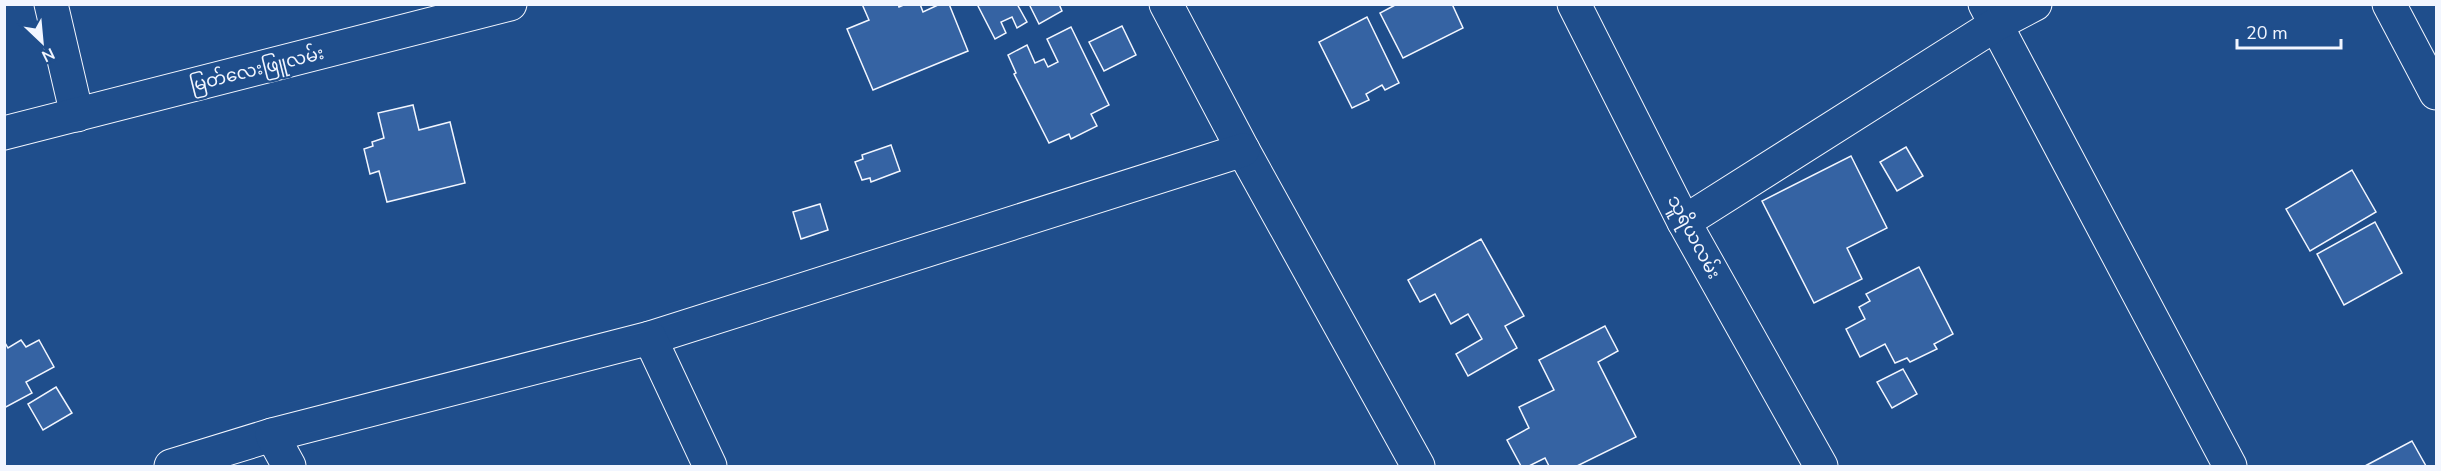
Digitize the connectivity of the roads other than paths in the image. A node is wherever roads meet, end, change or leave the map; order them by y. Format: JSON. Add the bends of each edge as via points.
{"nodes":[{"id":1,"x":51,"y":4,"type":"edge"},
{"id":2,"x":510,"y":4,"type":"edge"},
{"id":3,"x":1166,"y":4,"type":"edge"},
{"id":4,"x":1574,"y":4,"type":"edge"},
{"id":5,"x":2035,"y":4,"type":"edge"},
{"id":6,"x":2389,"y":4,"type":"edge"},
{"id":7,"x":1990,"y":15,"type":"edge"},
{"id":8,"x":2436,"y":93,"type":"edge"},
{"id":9,"x":77,"y":115,"type":"junction"},
{"id":10,"x":4,"y":133,"type":"edge"},
{"id":11,"x":1242,"y":150,"type":"junction"},
{"id":12,"x":1684,"y":222,"type":"junction"},
{"id":13,"x":650,"y":338,"type":"junction"},
{"id":14,"x":272,"y":435,"type":"junction"},
{"id":15,"x":171,"y":466,"type":"edge"},
{"id":16,"x":289,"y":466,"type":"edge"},
{"id":17,"x":711,"y":466,"type":"edge"},
{"id":18,"x":1418,"y":466,"type":"edge"},
{"id":19,"x":1821,"y":466,"type":"edge"},
{"id":20,"x":2230,"y":466,"type":"edge"}],
"edges":[{"from":1,"to":9,"type":"street"},
{"from":2,"to":9,"type":"street","name":"မြတ်လေးဖြူလမ်း"},
{"from":3,"to":11,"type":"street"},
{"from":4,"to":12,"type":"street","name":"သူရိယလမ်း"},
{"from":5,"to":7,"type":"street"},
{"from":6,"to":8,"type":"street"},
{"from":7,"to":12,"type":"street"},
{"from":7,"to":20,"type":"street"},
{"from":9,"to":10,"type":"street","name":"မြတ်လေးဖြူလမ်း"},
{"from":11,"to":13,"type":"street"},
{"from":11,"to":18,"type":"street"},
{"from":12,"to":19,"type":"street","name":"သူရိယလမ်း"},
{"from":13,"to":14,"type":"street"},
{"from":13,"to":17,"type":"street"},
{"from":14,"to":15,"type":"street"},
{"from":14,"to":16,"type":"street"}]}
